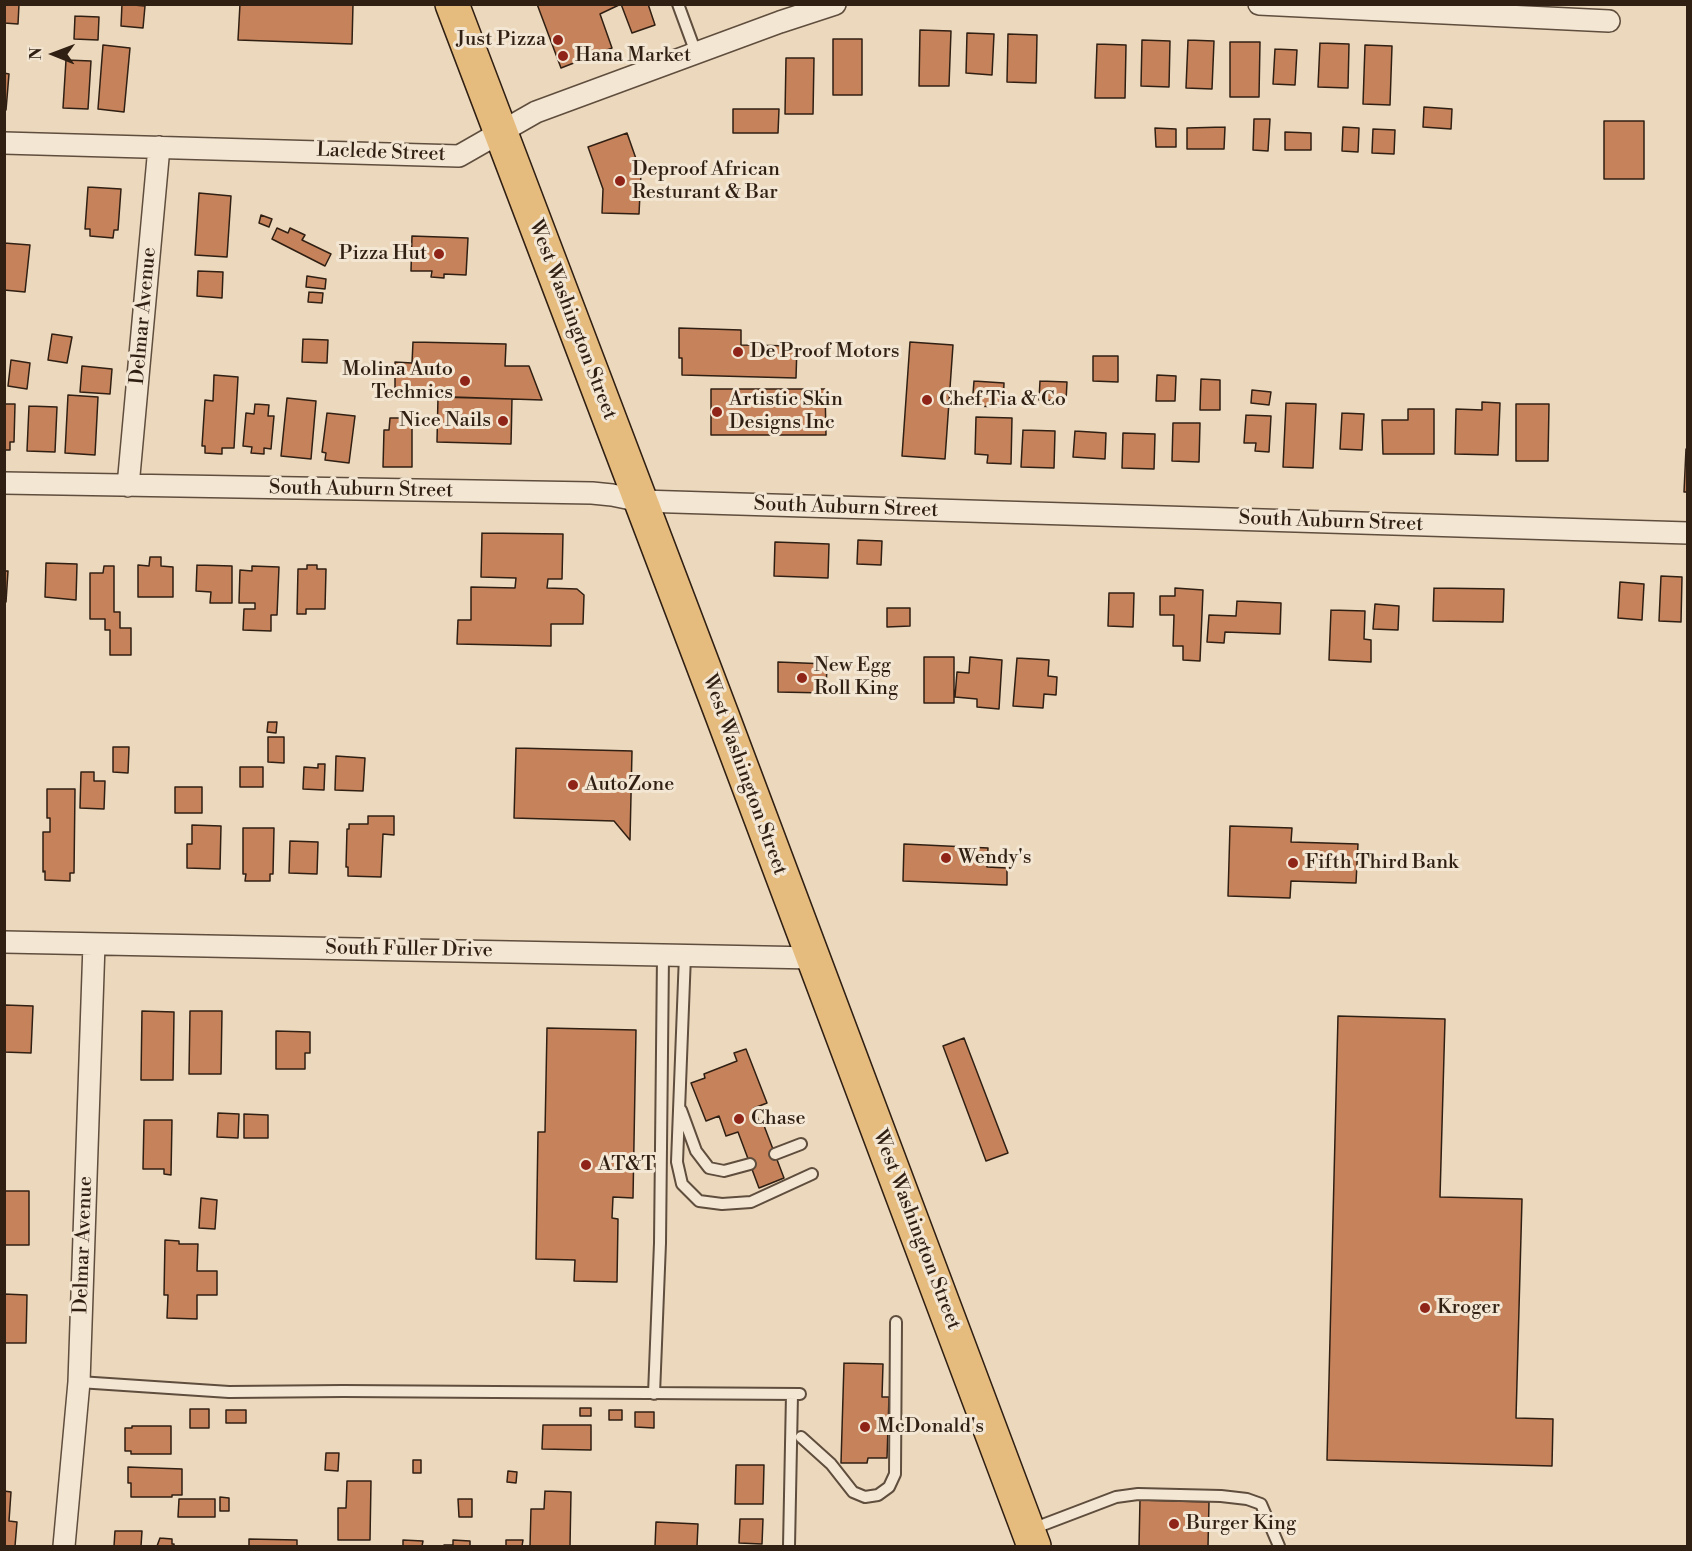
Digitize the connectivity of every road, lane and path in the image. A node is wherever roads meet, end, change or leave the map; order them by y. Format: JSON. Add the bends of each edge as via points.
{"nodes":[{"id":1,"x":452,"y":4,"type":"edge"},
{"id":2,"x":678,"y":4,"type":"edge"},
{"id":3,"x":835,"y":4,"type":"edge"},
{"id":4,"x":1259,"y":4,"type":"edge"},
{"id":5,"x":1609,"y":21,"type":"dead end"},
{"id":6,"x":696,"y":53,"type":"junction"},
{"id":7,"x":502,"y":132,"type":"junction"},
{"id":8,"x":4,"y":143,"type":"edge"},
{"id":9,"x":159,"y":147,"type":"junction"},
{"id":10,"x":4,"y":483,"type":"edge"},
{"id":11,"x":128,"y":486,"type":"junction"},
{"id":12,"x":641,"y":501,"type":"junction"},
{"id":13,"x":1688,"y":533,"type":"edge"},
{"id":14,"x":4,"y":942,"type":"edge"},
{"id":15,"x":94,"y":944,"type":"junction"},
{"id":16,"x":663,"y":955,"type":"junction"},
{"id":17,"x":685,"y":956,"type":"junction"},
{"id":18,"x":814,"y":958,"type":"junction"},
{"id":19,"x":679,"y":1104,"type":"junction"},
{"id":20,"x":801,"y":1144,"type":"dead end"},
{"id":21,"x":775,"y":1154,"type":"dead end"},
{"id":22,"x":750,"y":1164,"type":"dead end"},
{"id":23,"x":812,"y":1174,"type":"dead end"},
{"id":24,"x":896,"y":1322,"type":"dead end"},
{"id":25,"x":79,"y":1382,"type":"junction"},
{"id":26,"x":654,"y":1394,"type":"junction"},
{"id":27,"x":801,"y":1437,"type":"dead end"},
{"id":28,"x":1031,"y":1538,"type":"edge"},
{"id":29,"x":64,"y":1546,"type":"edge"},
{"id":30,"x":789,"y":1546,"type":"edge"},
{"id":31,"x":1279,"y":1546,"type":"edge"}],
"edges":[{"from":1,"to":7,"type":"main road","name":"West Washington Street"},
{"from":2,"to":6,"type":"lane"},
{"from":3,"to":6,"type":"street","name":"Laclede Street"},
{"from":4,"to":5,"type":"street"},
{"from":6,"to":7,"type":"street","name":"Laclede Street","via":[[536,112]]},
{"from":7,"to":9,"type":"street","name":"Laclede Street","via":[[459,156]]},
{"from":7,"to":12,"type":"main road","name":"West Washington Street"},
{"from":8,"to":9,"type":"street","name":"Laclede Street"},
{"from":9,"to":11,"type":"street","name":"Delmar Avenue"},
{"from":10,"to":11,"type":"street","name":"South Auburn Street"},
{"from":11,"to":12,"type":"street","name":"South Auburn Street","via":[[592,493]]},
{"from":12,"to":13,"type":"street","name":"South Auburn Street"},
{"from":12,"to":18,"type":"main road","name":"West Washington Street"},
{"from":14,"to":15,"type":"street","name":"South Fuller Drive"},
{"from":15,"to":16,"type":"street","name":"South Fuller Drive"},
{"from":15,"to":25,"type":"street","name":"Delmar Avenue"},
{"from":16,"to":17,"type":"street","name":"South Fuller Drive"},
{"from":16,"to":26,"type":"lane"},
{"from":17,"to":18,"type":"street","name":"South Fuller Drive"},
{"from":17,"to":19,"type":"lane"},
{"from":18,"to":28,"type":"main road","name":"West Washington Street"},
{"from":19,"to":22,"type":"lane","via":[[696,1151],[709,1168],[724,1172]]},
{"from":19,"to":23,"type":"lane","via":[[677,1162],[682,1184],[699,1201],[751,1202]]},
{"from":20,"to":21,"type":"lane"},
{"from":24,"to":27,"type":"lane","via":[[895,1474],[889,1487],[878,1495],[865,1497],[853,1492],[831,1464]]},
{"from":25,"to":26,"type":"lane","via":[[229,1392]]},
{"from":25,"to":29,"type":"street","name":"Delmar Avenue"},
{"from":26,"to":30,"type":"lane","via":[[796,1394]]},
{"from":28,"to":31,"type":"lane","via":[[1116,1497],[1221,1496],[1261,1504]]}]}
